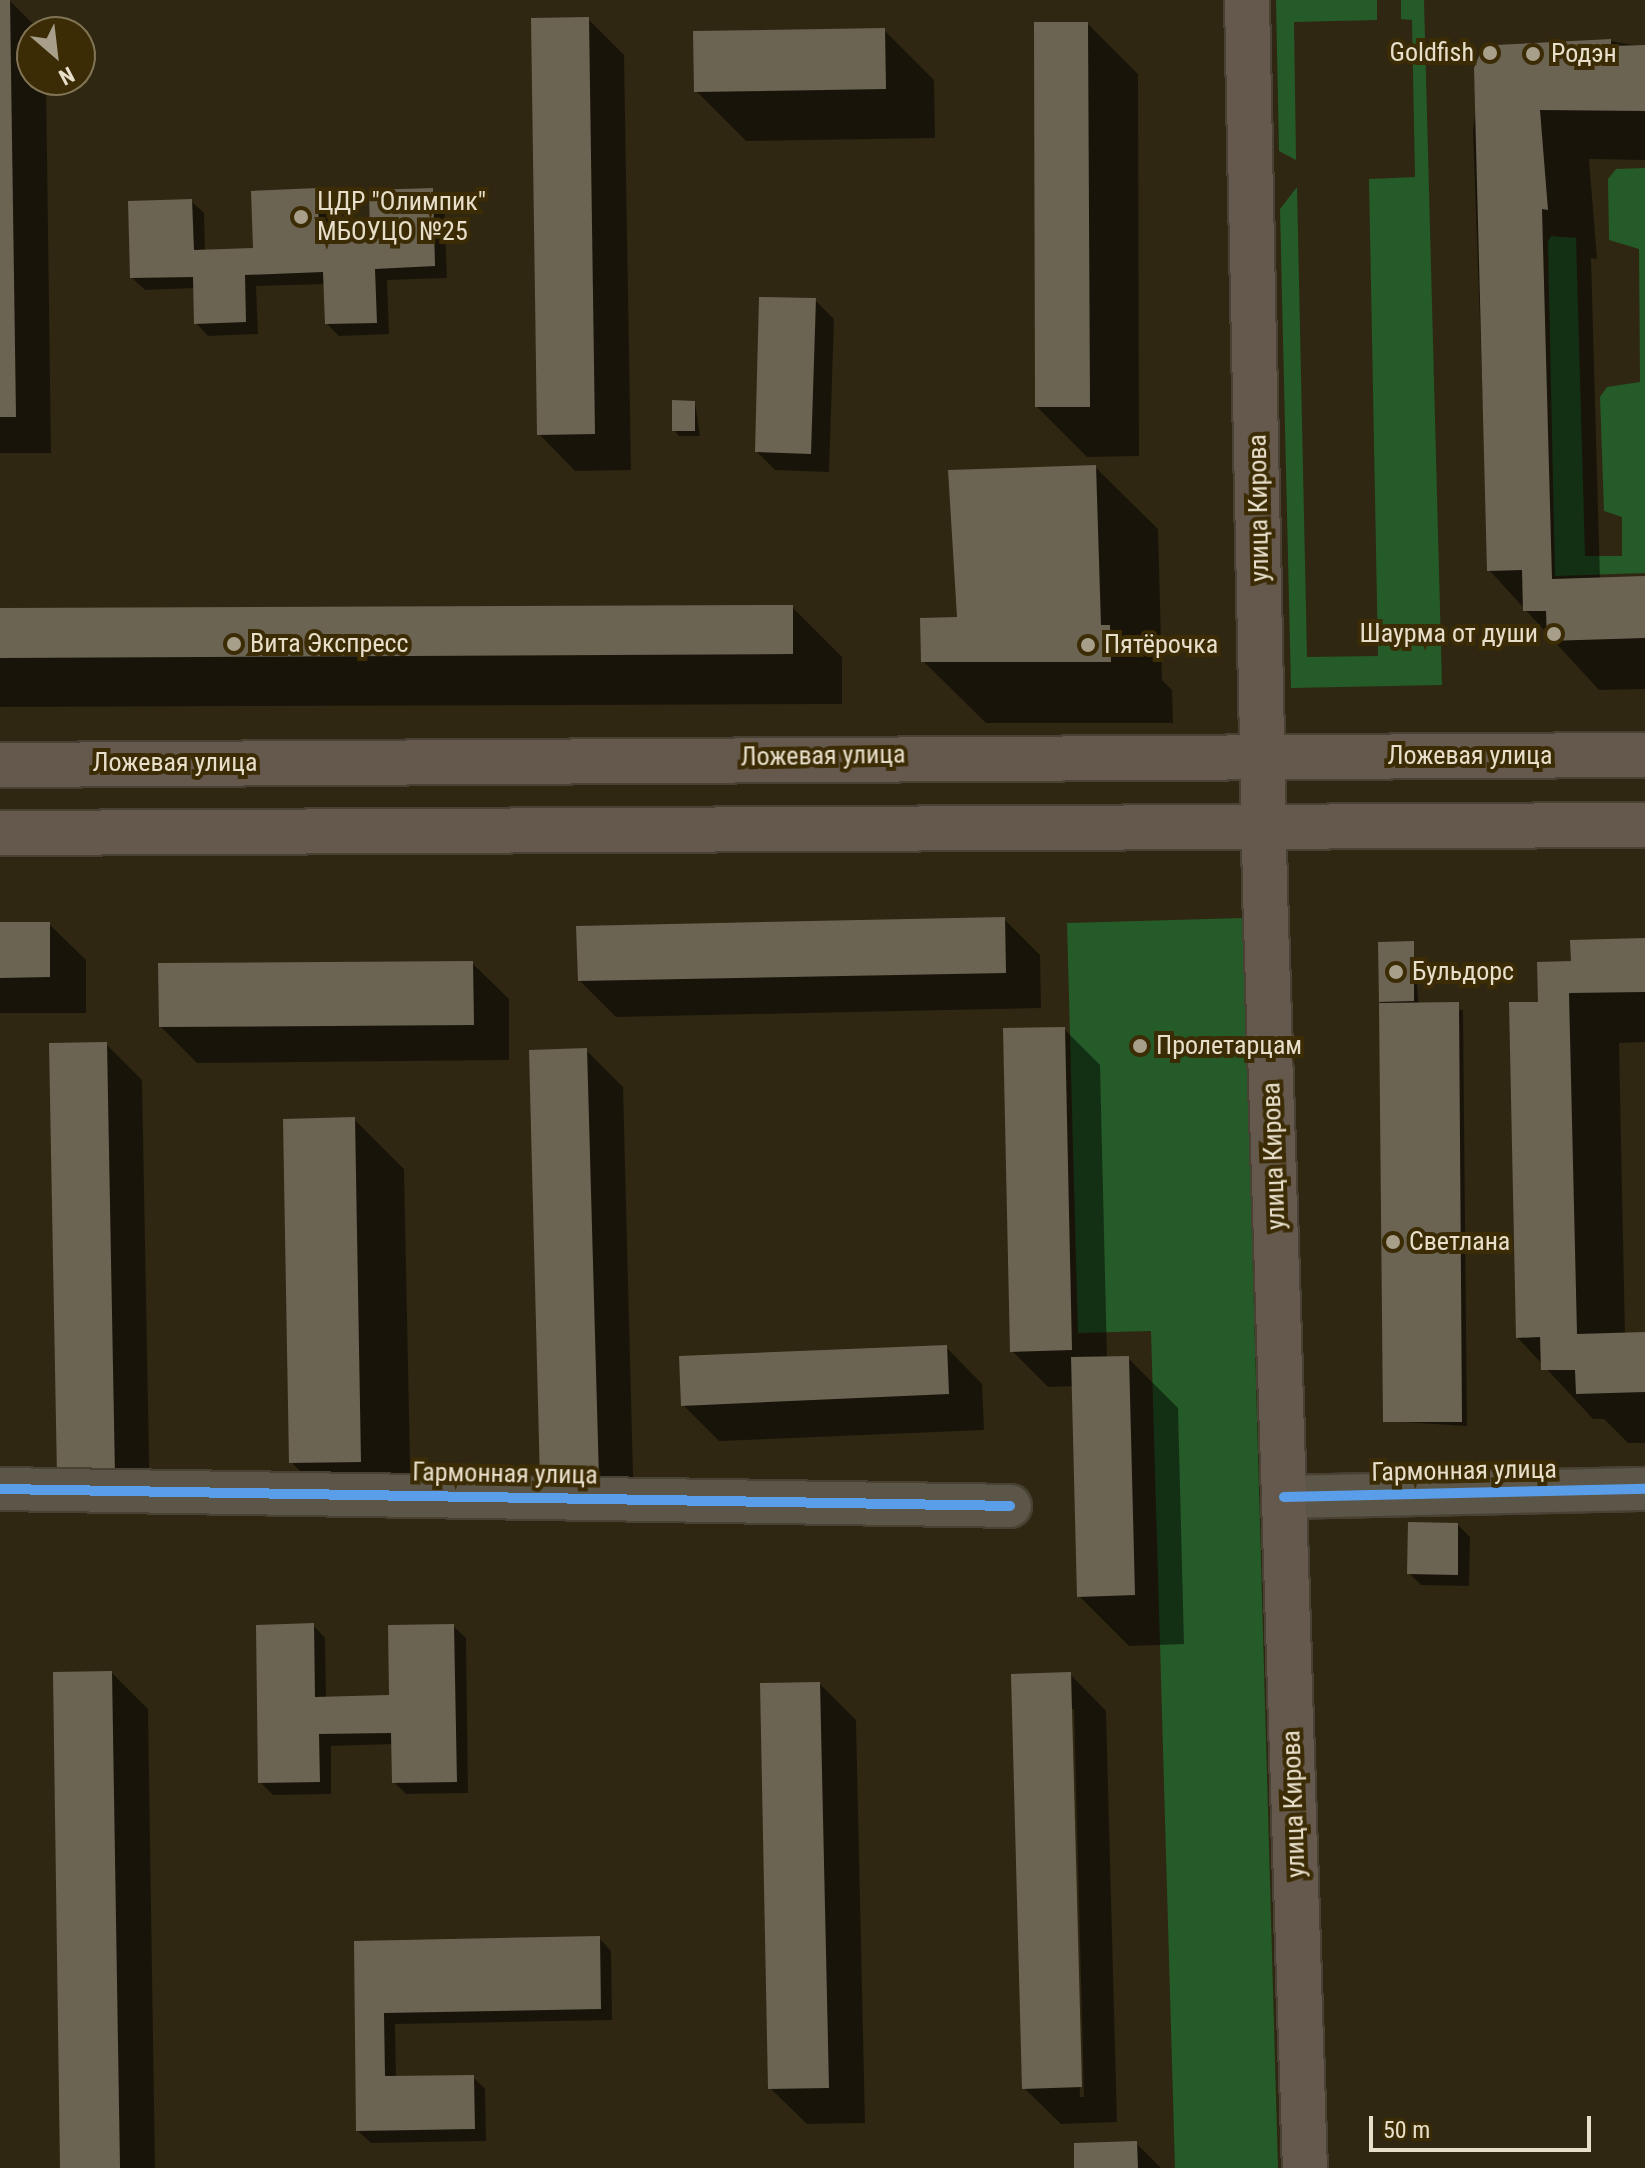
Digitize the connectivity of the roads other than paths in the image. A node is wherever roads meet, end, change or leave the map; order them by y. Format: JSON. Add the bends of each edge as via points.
{"nodes":[{"id":1,"x":1247,"y":0,"type":"edge"},
{"id":2,"x":1645,"y":755,"type":"edge"},
{"id":3,"x":1265,"y":757,"type":"junction"},
{"id":4,"x":0,"y":765,"type":"edge"},
{"id":5,"x":1645,"y":825,"type":"edge"},
{"id":6,"x":1265,"y":828,"type":"junction"},
{"id":7,"x":0,"y":833,"type":"edge"},
{"id":8,"x":0,"y":1489,"type":"edge"},
{"id":9,"x":1645,"y":1489,"type":"edge"},
{"id":10,"x":1284,"y":1497,"type":"junction"},
{"id":11,"x":1010,"y":1506,"type":"dead end"},
{"id":12,"x":1305,"y":2168,"type":"edge"}],
"edges":[{"from":1,"to":3,"type":"main road","name":"улица Кирова"},
{"from":2,"to":3,"type":"main road","name":"Ложевая улица"},
{"from":3,"to":4,"type":"main road","name":"Ложевая улица"},
{"from":3,"to":6,"type":"main road","name":"улица Кирова"},
{"from":5,"to":6,"type":"main road"},
{"from":6,"to":7,"type":"main road"},
{"from":6,"to":10,"type":"main road","name":"улица Кирова"},
{"from":8,"to":11,"type":"street","name":"Гармонная улица"},
{"from":9,"to":10,"type":"street","name":"Гармонная улица"},
{"from":10,"to":12,"type":"main road","name":"улица Кирова"}]}
